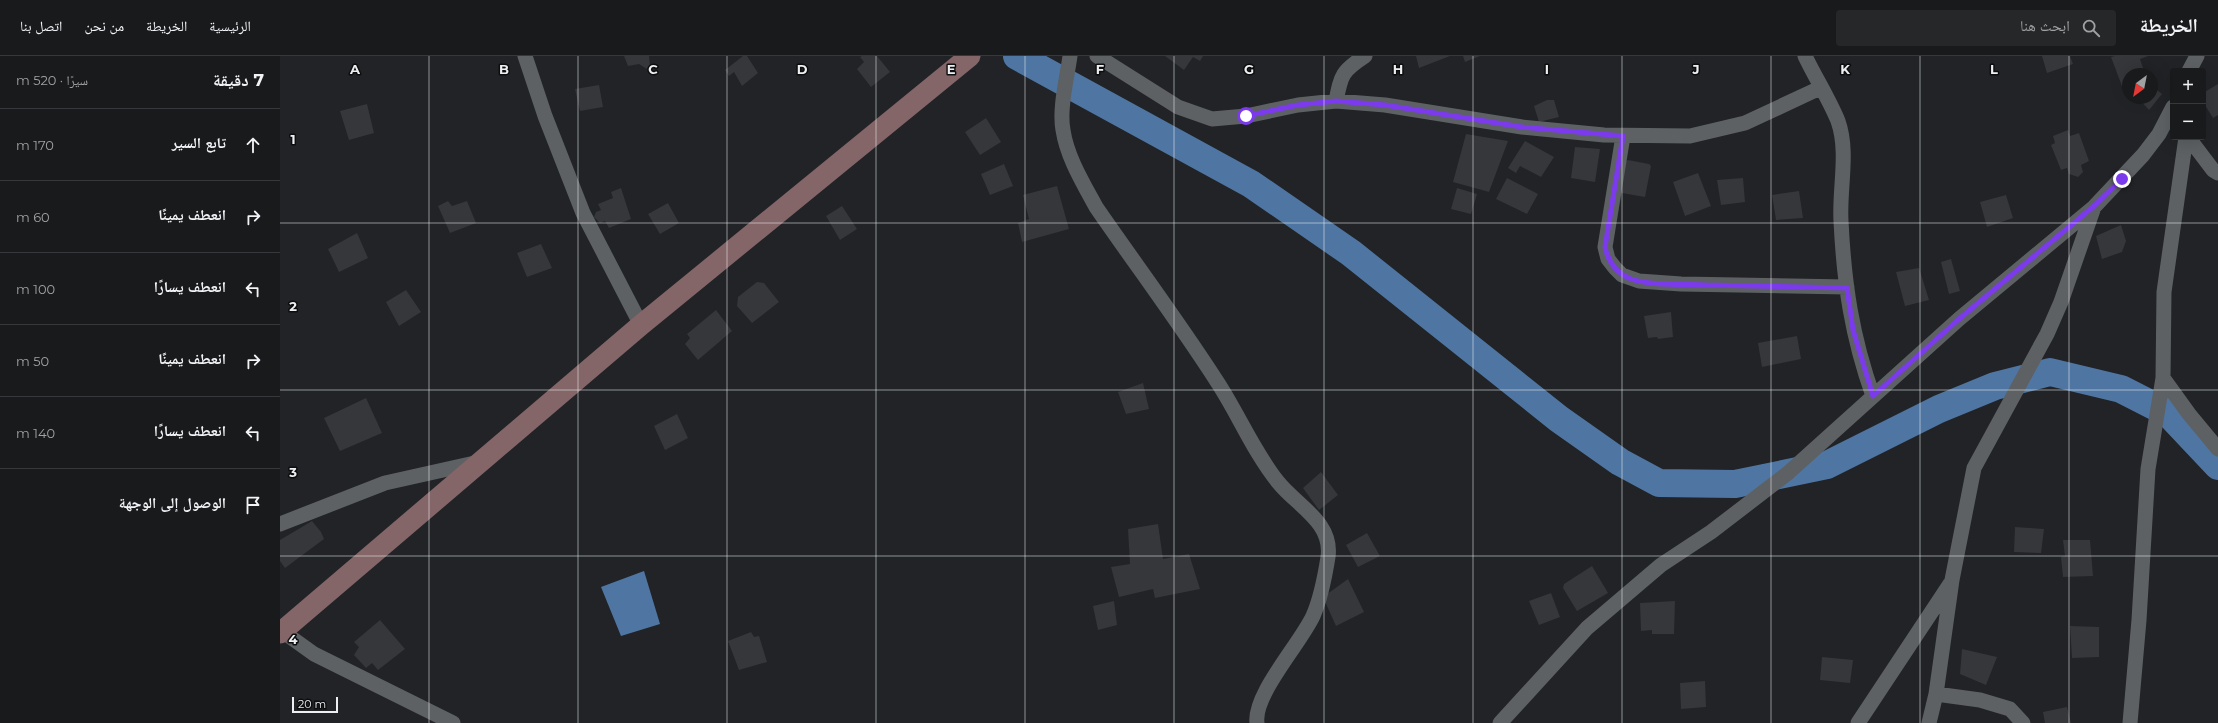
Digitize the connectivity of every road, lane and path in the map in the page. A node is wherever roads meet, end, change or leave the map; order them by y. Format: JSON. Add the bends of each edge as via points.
{"nodes":[{"id":1,"x":525,"y":56,"type":"edge"},
{"id":2,"x":970,"y":56,"type":"edge"},
{"id":3,"x":1070,"y":56,"type":"edge"},
{"id":4,"x":1097,"y":56,"type":"edge"},
{"id":5,"x":1365,"y":56,"type":"edge"},
{"id":6,"x":1805,"y":56,"type":"edge"},
{"id":7,"x":2197,"y":56,"type":"edge"},
{"id":8,"x":2191,"y":68,"type":"edge"},
{"id":9,"x":1820,"y":88,"type":"junction"},
{"id":10,"x":1336,"y":101,"type":"junction"},
{"id":11,"x":2170,"y":115,"type":"edge"},
{"id":12,"x":1623,"y":136,"type":"junction"},
{"id":13,"x":2187,"y":140,"type":"edge"},
{"id":14,"x":2189,"y":140,"type":"edge"},
{"id":15,"x":2218,"y":174,"type":"edge"},
{"id":16,"x":2094,"y":206,"type":"junction"},
{"id":17,"x":1847,"y":288,"type":"junction"},
{"id":18,"x":641,"y":325,"type":"junction"},
{"id":19,"x":2163,"y":378,"type":"junction"},
{"id":20,"x":1873,"y":396,"type":"junction"},
{"id":21,"x":2218,"y":449,"type":"edge"},
{"id":22,"x":482,"y":462,"type":"junction"},
{"id":23,"x":280,"y":524,"type":"edge"},
{"id":24,"x":1952,"y":580,"type":"junction"},
{"id":25,"x":281,"y":632,"type":"edge"},
{"id":26,"x":1936,"y":694,"type":"junction"},
{"id":27,"x":453,"y":723,"type":"edge"},
{"id":28,"x":1257,"y":723,"type":"edge"},
{"id":29,"x":1500,"y":723,"type":"edge"},
{"id":30,"x":1858,"y":723,"type":"edge"},
{"id":31,"x":1929,"y":723,"type":"edge"},
{"id":32,"x":2023,"y":723,"type":"edge"},
{"id":33,"x":2130,"y":723,"type":"edge"}],
"edges":[{"from":1,"to":18,"type":"street","via":[[545,116],[584,213]]},
{"from":2,"to":18,"type":"main road"},
{"from":3,"to":28,"type":"street","via":[[1062,129],[1080,176],[1100,213],[1217,380],[1269,471],[1284,490],[1321,524],[1328,539],[1328,556],[1313,615],[1302,637],[1259,704]]},
{"from":4,"to":10,"type":"street","via":[[1178,107],[1212,119]]},
{"from":5,"to":10,"type":"street","via":[[1351,65],[1340,77]]},
{"from":6,"to":9,"type":"street"},
{"from":7,"to":8,"type":"street"},
{"from":9,"to":12,"type":"street","via":[[1745,124],[1690,136]]},
{"from":9,"to":17,"type":"street","via":[[1838,122],[1842,145],[1841,220]]},
{"from":10,"to":12,"type":"street","via":[[1385,105],[1522,127]]},
{"from":11,"to":16,"type":"street","via":[[2143,155]]},
{"from":12,"to":17,"type":"street","via":[[1605,247],[1608,259],[1622,274],[1639,281],[1681,284]]},
{"from":13,"to":19,"type":"street","via":[[2164,292]]},
{"from":14,"to":15,"type":"street"},
{"from":16,"to":20,"type":"street","via":[[1959,319]]},
{"from":16,"to":24,"type":"street","via":[[2061,302],[2047,334],[1974,468]]},
{"from":17,"to":20,"type":"street","via":[[1853,330]]},
{"from":18,"to":22,"type":"main road"},
{"from":19,"to":21,"type":"street"},
{"from":19,"to":33,"type":"street","via":[[2148,469]]},
{"from":20,"to":29,"type":"street","via":[[1788,473],[1711,532],[1661,565],[1587,628]]},
{"from":22,"to":23,"type":"street","via":[[385,483]]},
{"from":22,"to":25,"type":"main road"},
{"from":24,"to":26,"type":"street"},
{"from":24,"to":30,"type":"street"},
{"from":25,"to":27,"type":"street","via":[[321,658]]},
{"from":26,"to":31,"type":"street"},
{"from":26,"to":32,"type":"street","via":[[2003,706],[2010,709]]}]}
